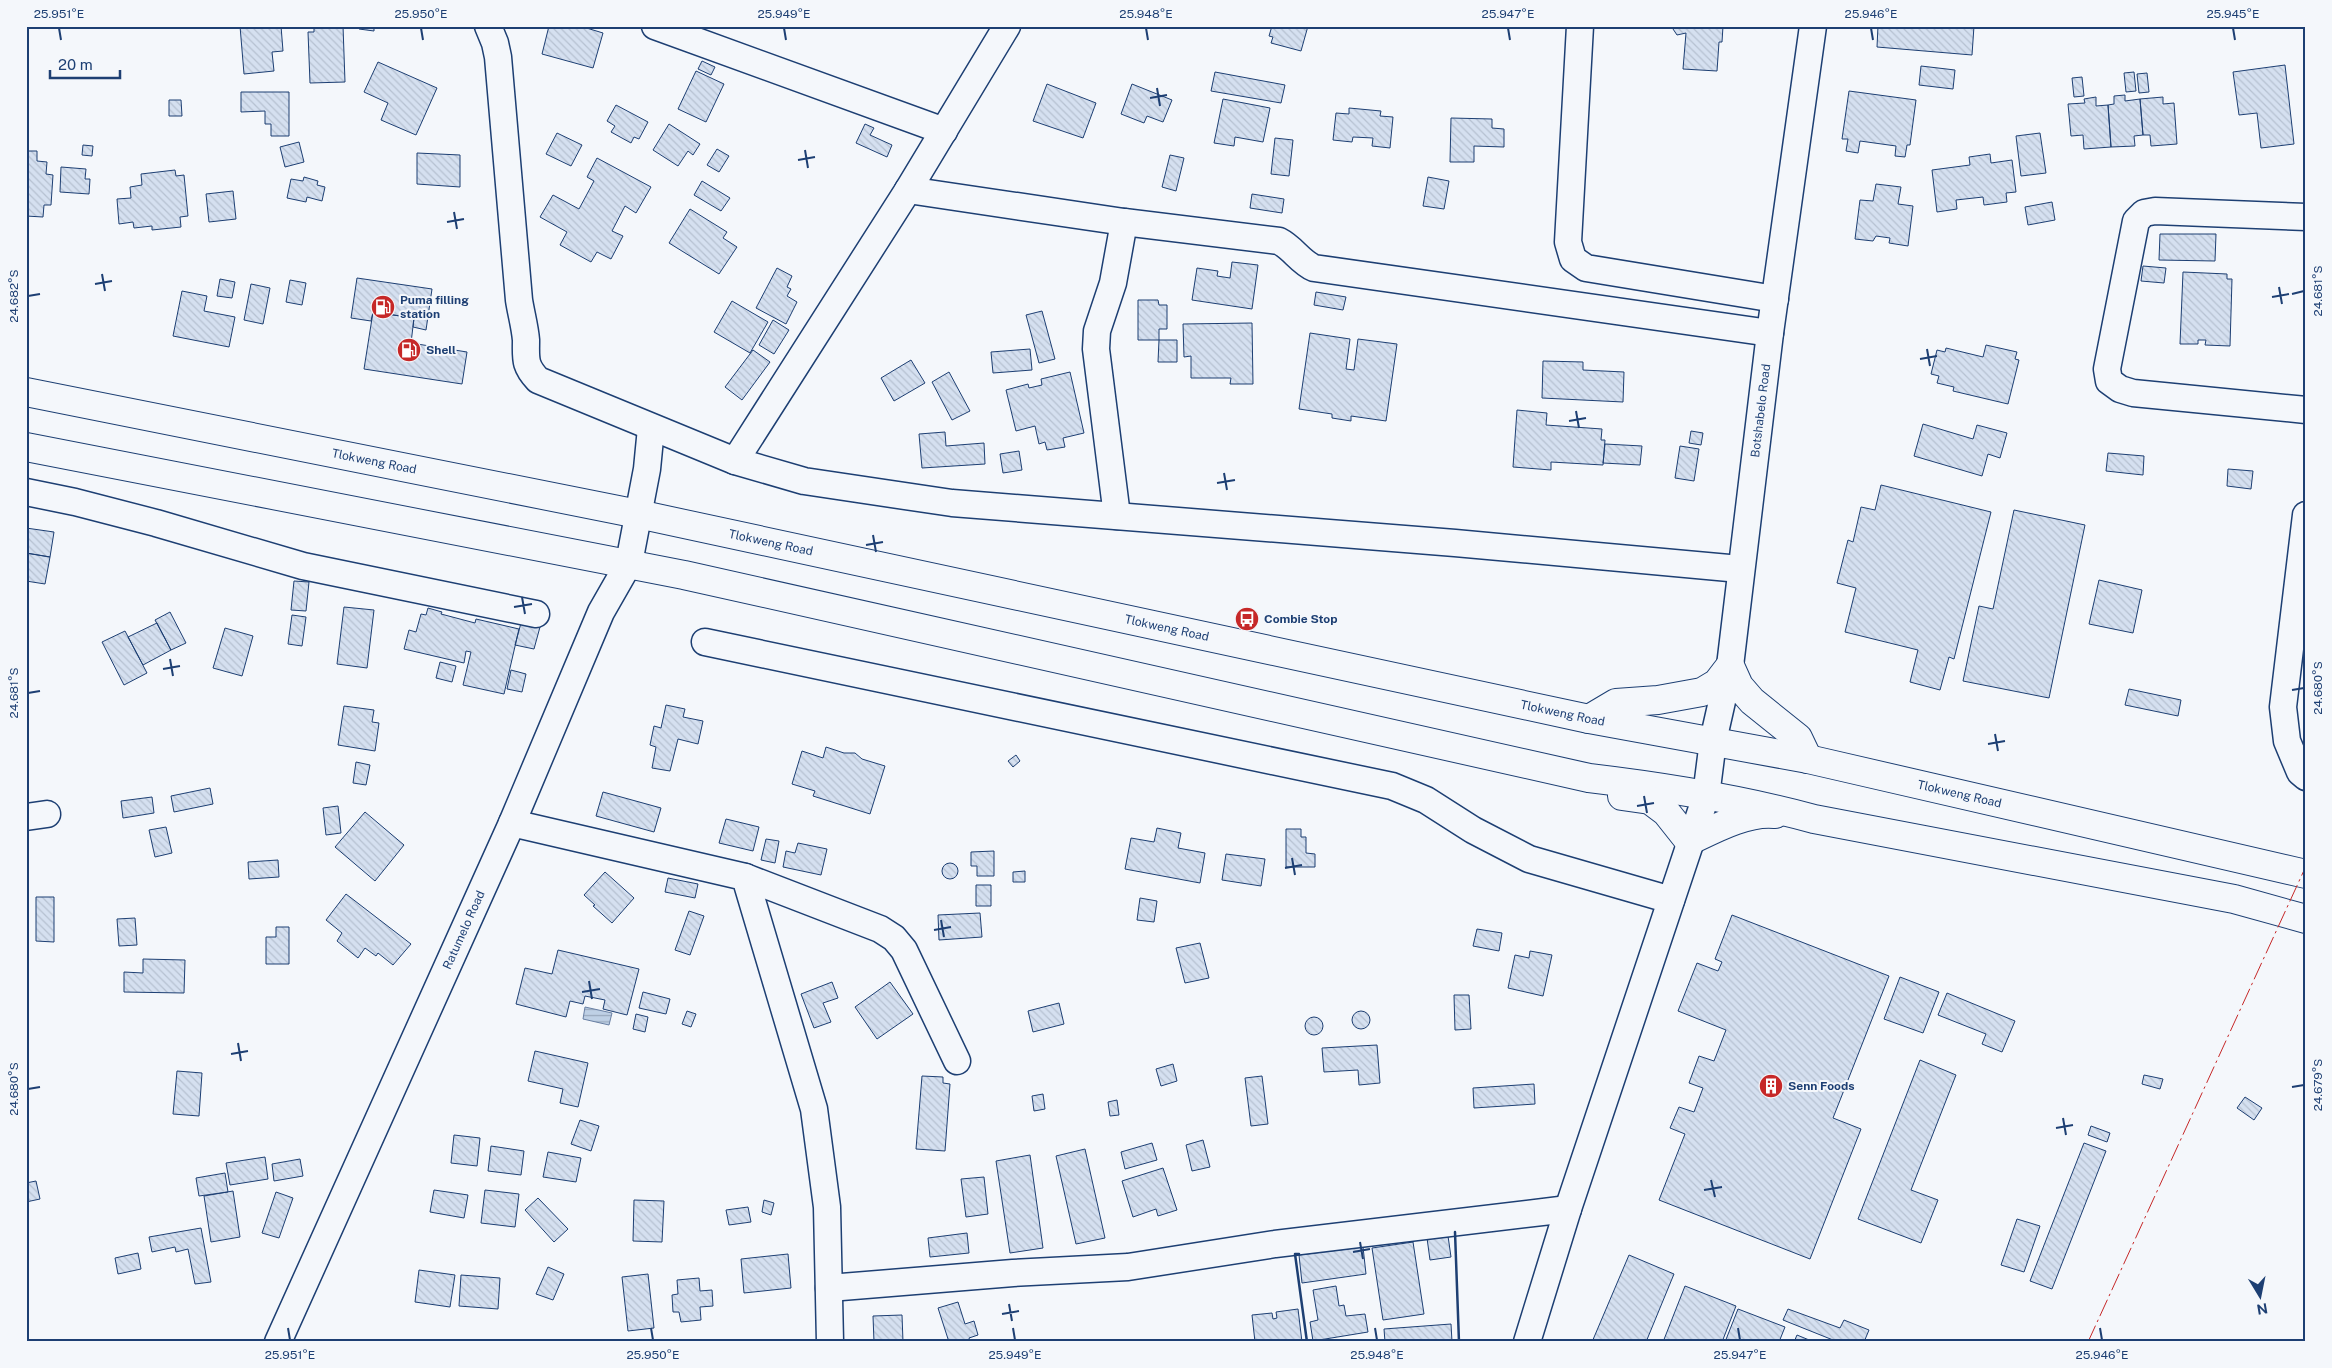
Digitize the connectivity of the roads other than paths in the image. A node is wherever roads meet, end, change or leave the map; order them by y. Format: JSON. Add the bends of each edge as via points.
{"nodes":[{"id":1,"x":488,"y":26,"type":"edge"},
{"id":2,"x":655,"y":26,"type":"edge"},
{"id":3,"x":1007,"y":26,"type":"edge"},
{"id":4,"x":1580,"y":26,"type":"edge"},
{"id":5,"x":1814,"y":26,"type":"edge"},
{"id":6,"x":944,"y":131,"type":"junction"},
{"id":7,"x":908,"y":190,"type":"junction"},
{"id":8,"x":2306,"y":217,"type":"edge"},
{"id":9,"x":1124,"y":222,"type":"junction"},
{"id":10,"x":1775,"y":299,"type":"junction"},
{"id":11,"x":1770,"y":333,"type":"junction"},
{"id":12,"x":26,"y":392,"type":"edge"},
{"id":13,"x":2306,"y":410,"type":"edge"},
{"id":14,"x":651,"y":428,"type":"junction"},
{"id":15,"x":26,"y":447,"type":"edge"},
{"id":16,"x":735,"y":461,"type":"junction"},
{"id":17,"x":26,"y":492,"type":"edge"},
{"id":18,"x":638,"y":514,"type":"junction"},
{"id":19,"x":2306,"y":515,"type":"edge"},
{"id":20,"x":1117,"y":516,"type":"junction"},
{"id":21,"x":630,"y":563,"type":"junction"},
{"id":22,"x":1740,"y":568,"type":"junction"},
{"id":23,"x":536,"y":614,"type":"dead end"},
{"id":24,"x":705,"y":642,"type":"dead end"},
{"id":25,"x":1730,"y":666,"type":"junction"},
{"id":26,"x":1589,"y":719,"type":"junction"},
{"id":27,"x":1713,"y":741,"type":"junction"},
{"id":28,"x":1808,"y":759,"type":"junction"},
{"id":29,"x":2306,"y":777,"type":"edge"},
{"id":30,"x":1590,"y":778,"type":"junction"},
{"id":31,"x":1706,"y":796,"type":"junction"},
{"id":32,"x":1814,"y":818,"type":"junction"},
{"id":33,"x":512,"y":823,"type":"junction"},
{"id":34,"x":1689,"y":841,"type":"junction"},
{"id":35,"x":2306,"y":874,"type":"edge"},
{"id":36,"x":744,"y":877,"type":"junction"},
{"id":37,"x":1671,"y":900,"type":"junction"},
{"id":38,"x":2306,"y":919,"type":"edge"},
{"id":39,"x":957,"y":1061,"type":"dead end"},
{"id":40,"x":1568,"y":1209,"type":"junction"},
{"id":41,"x":829,"y":1288,"type":"junction"},
{"id":42,"x":281,"y":1340,"type":"edge"},
{"id":43,"x":830,"y":1342,"type":"edge"},
{"id":44,"x":1527,"y":1342,"type":"edge"}],
"edges":[{"from":1,"to":14,"type":"street","via":[[498,58],[519,300],[526,339],[524,358],[538,380]]},
{"from":2,"to":6,"type":"street"},
{"from":3,"to":6,"type":"street"},
{"from":4,"to":10,"type":"street","via":[[1568,242],[1573,259],[1586,268]]},
{"from":5,"to":10,"type":"street","name":"Botshabelo Road"},
{"from":6,"to":7,"type":"street"},
{"from":7,"to":9,"type":"street"},
{"from":7,"to":16,"type":"street"},
{"from":8,"to":13,"type":"street","via":[[2165,211],[2144,213],[2136,221],[2107,369],[2109,381],[2133,393]]},
{"from":9,"to":11,"type":"street","via":[[1279,241],[1314,268]]},
{"from":9,"to":20,"type":"street","via":[[1113,283],[1097,331],[1096,349]]},
{"from":10,"to":11,"type":"street","name":"Botshabelo Road"},
{"from":11,"to":22,"type":"street","name":"Botshabelo Road"},
{"from":12,"to":18,"type":"main road","name":"Tlokweng Road"},
{"from":14,"to":16,"type":"street"},
{"from":14,"to":18,"type":"street","name":"Ratumelo Road"},
{"from":15,"to":21,"type":"main road"},
{"from":16,"to":20,"type":"street","via":[[804,481],[952,503]]},
{"from":17,"to":23,"type":"street","via":[[156,523],[303,566]]},
{"from":18,"to":21,"type":"street","name":"Ratumelo Road"},
{"from":18,"to":26,"type":"main road","name":"Tlokweng Road"},
{"from":19,"to":29,"type":"street","via":[[2283,707],[2287,741],[2300,772]]},
{"from":20,"to":22,"type":"street"},
{"from":21,"to":30,"type":"main road"},
{"from":21,"to":33,"type":"street","name":"Ratumelo Road","via":[[601,612]]},
{"from":22,"to":25,"type":"street","name":"Botshabelo Road"},
{"from":24,"to":37,"type":"street","via":[[1392,786],[1426,800],[1473,830],[1529,859]]},
{"from":25,"to":26,"type":"main road","via":[[1717,682],[1702,692],[1616,704]]},
{"from":25,"to":27,"type":"street","name":"Botshabelo Road"},
{"from":25,"to":28,"type":"main road","via":[[1739,686],[1752,701],[1798,738]]},
{"from":26,"to":27,"type":"main road","name":"Tlokweng Road"},
{"from":27,"to":28,"type":"main road","name":"Tlokweng Road"},
{"from":27,"to":31,"type":"street","name":"Botshabelo Road"},
{"from":28,"to":35,"type":"main road","name":"Tlokweng Road"},
{"from":30,"to":31,"type":"main road"},
{"from":30,"to":34,"type":"main road","via":[[1614,794],[1650,800],[1666,812]]},
{"from":31,"to":32,"type":"main road","via":[[1765,805]]},
{"from":31,"to":34,"type":"street","name":"Botshabelo Road"},
{"from":32,"to":34,"type":"main road","via":[[1764,813],[1715,828]]},
{"from":32,"to":38,"type":"main road","via":[[2234,900]]},
{"from":33,"to":36,"type":"street"},
{"from":33,"to":42,"type":"street","name":"Ratumelo Road"},
{"from":34,"to":37,"type":"street","name":"Botshabelo Road"},
{"from":36,"to":39,"type":"street","via":[[880,929],[894,938],[904,950]]},
{"from":36,"to":41,"type":"street","via":[[814,1109],[827,1207]]},
{"from":37,"to":40,"type":"street","name":"Botshabelo Road"},
{"from":40,"to":41,"type":"street","via":[[1274,1244],[1128,1267]]},
{"from":40,"to":44,"type":"street","name":"Botshabelo Road"},
{"from":41,"to":43,"type":"street"}]}
